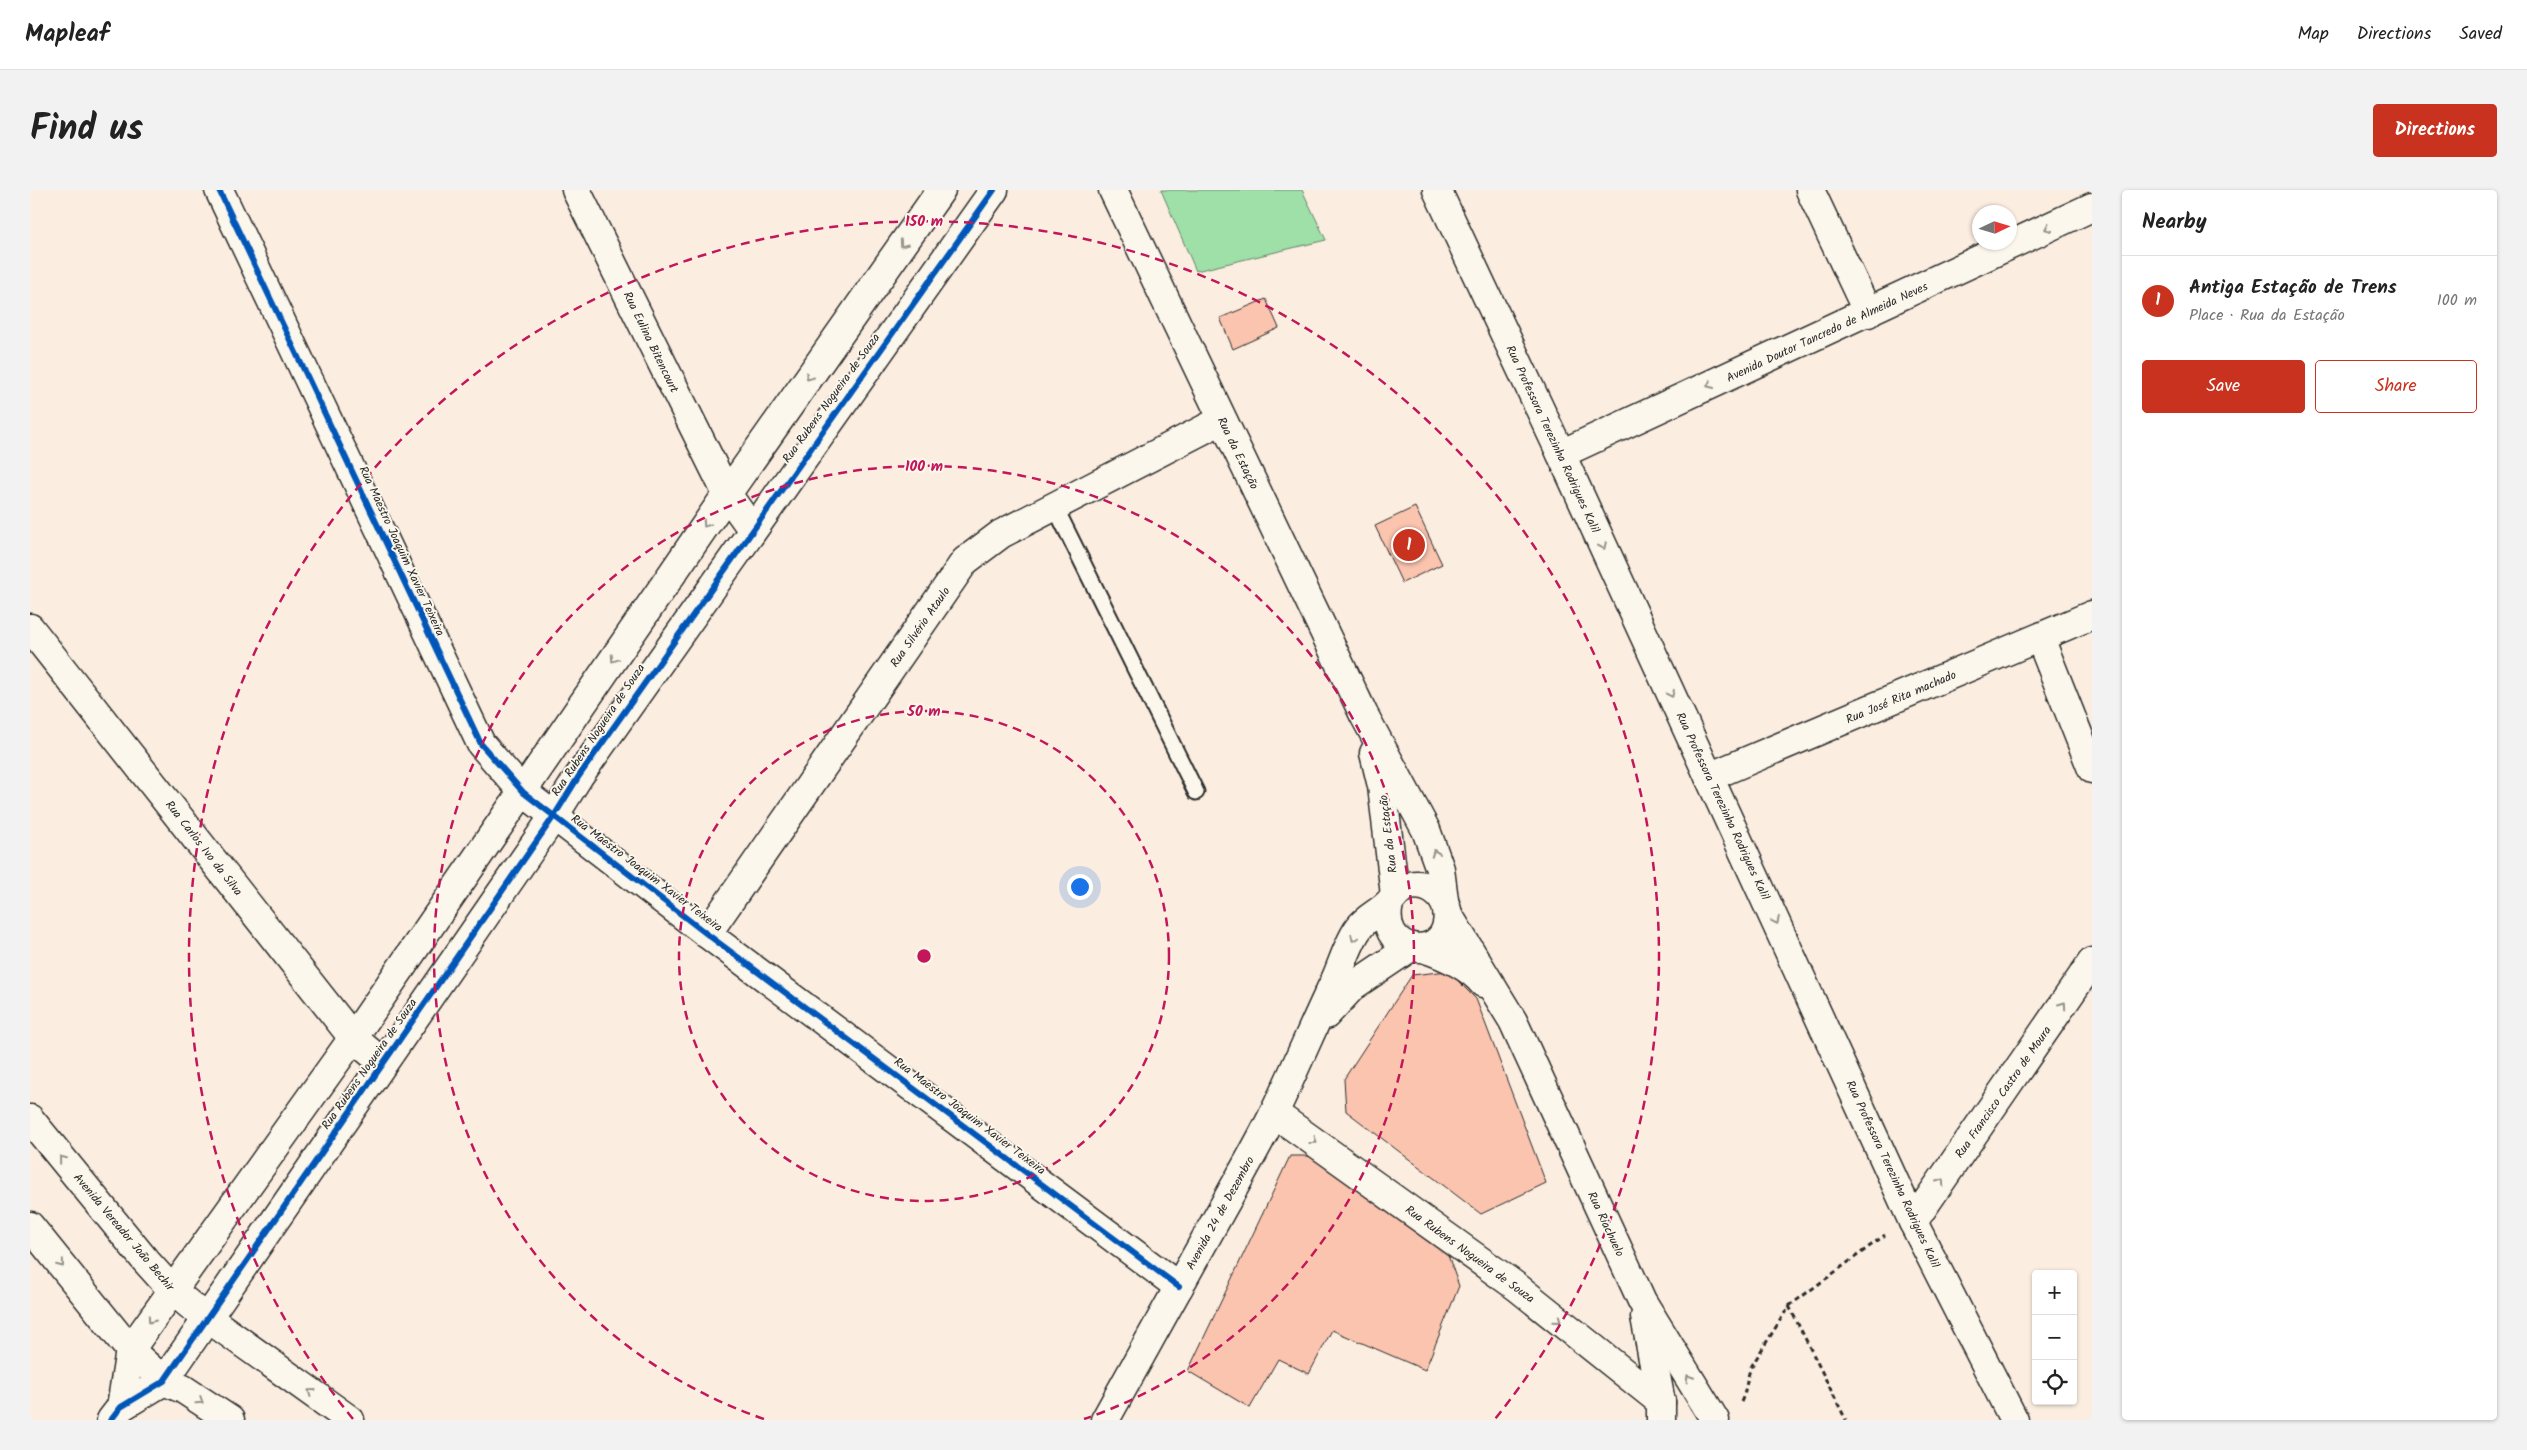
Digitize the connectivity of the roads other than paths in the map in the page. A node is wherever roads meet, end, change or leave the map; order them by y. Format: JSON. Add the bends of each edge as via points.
{"nodes":[{"id":1,"x":219,"y":190,"type":"edge"},
{"id":2,"x":576,"y":190,"type":"edge"},
{"id":3,"x":941,"y":190,"type":"edge"},
{"id":4,"x":994,"y":190,"type":"edge"},
{"id":5,"x":1113,"y":190,"type":"edge"},
{"id":6,"x":1437,"y":190,"type":"edge"},
{"id":7,"x":1810,"y":190,"type":"edge"},
{"id":8,"x":2092,"y":207,"type":"edge"},
{"id":9,"x":1868,"y":313,"type":"junction"},
{"id":10,"x":1222,"y":420,"type":"junction"},
{"id":11,"x":1561,"y":454,"type":"junction"},
{"id":12,"x":727,"y":494,"type":"junction"},
{"id":13,"x":1054,"y":505,"type":"junction"},
{"id":14,"x":752,"y":529,"type":"junction"},
{"id":15,"x":2092,"y":615,"type":"edge"},
{"id":16,"x":30,"y":628,"type":"edge"},
{"id":17,"x":2040,"y":638,"type":"junction"},
{"id":18,"x":1364,"y":715,"type":"junction"},
{"id":19,"x":2092,"y":769,"type":"edge"},
{"id":20,"x":1709,"y":777,"type":"junction"},
{"id":21,"x":523,"y":792,"type":"junction"},
{"id":22,"x":1196,"y":792,"type":"dead end"},
{"id":23,"x":554,"y":816,"type":"junction"},
{"id":24,"x":1392,"y":899,"type":"junction"},
{"id":25,"x":1446,"y":908,"type":"junction"},
{"id":26,"x":707,"y":934,"type":"junction"},
{"id":27,"x":1417,"y":948,"type":"junction"},
{"id":28,"x":2092,"y":962,"type":"edge"},
{"id":29,"x":1513,"y":1021,"type":"junction"},
{"id":30,"x":1312,"y":1028,"type":"junction"},
{"id":31,"x":353,"y":1038,"type":"junction"},
{"id":32,"x":383,"y":1063,"type":"junction"},
{"id":33,"x":1274,"y":1113,"type":"junction"},
{"id":34,"x":30,"y":1119,"type":"edge"},
{"id":35,"x":1914,"y":1222,"type":"junction"},
{"id":36,"x":30,"y":1226,"type":"edge"},
{"id":37,"x":1179,"y":1287,"type":"junction"},
{"id":38,"x":172,"y":1290,"type":"junction"},
{"id":39,"x":1642,"y":1301,"type":"junction"},
{"id":40,"x":207,"y":1317,"type":"junction"},
{"id":41,"x":130,"y":1350,"type":"junction"},
{"id":42,"x":164,"y":1381,"type":"junction"},
{"id":43,"x":1661,"y":1411,"type":"edge"},
{"id":44,"x":116,"y":1413,"type":"edge"},
{"id":45,"x":230,"y":1420,"type":"edge"},
{"id":46,"x":350,"y":1420,"type":"edge"},
{"id":47,"x":1105,"y":1420,"type":"edge"},
{"id":48,"x":1715,"y":1420,"type":"edge"},
{"id":49,"x":2014,"y":1420,"type":"edge"}],
"edges":[{"from":1,"to":21,"type":"street","name":"Rua Maestro Joaquim Xavier Teixeira","via":[[481,744]]},
{"from":2,"to":12,"type":"street","name":"Rua Eulina Bitencourt"},
{"from":3,"to":12,"type":"street","name":"Rua Rubens Nogueira de Souza","one_way":true},
{"from":4,"to":14,"type":"street","name":"Rua Rubens Nogueira de Souza"},
{"from":5,"to":10,"type":"street","name":"Rua da Estação"},
{"from":6,"to":11,"type":"street","name":"Rua Professora Terezinha Rodrigues Kalil"},
{"from":7,"to":9,"type":"street"},
{"from":8,"to":9,"type":"street","name":"Avenida Doutor Tancredo de Almeida Neves","one_way":true},
{"from":9,"to":11,"type":"street","name":"Avenida Doutor Tancredo de Almeida Neves","one_way":true},
{"from":10,"to":13,"type":"street","name":"Rua Silvério Ataulo"},
{"from":10,"to":18,"type":"street","name":"Rua da Estação"},
{"from":11,"to":20,"type":"street","name":"Rua Professora Terezinha Rodrigues Kalil","one_way":true},
{"from":12,"to":14,"type":"street","name":"Rua Eulina Bitencourt"},
{"from":12,"to":21,"type":"street","name":"Rua Rubens Nogueira de Souza","one_way":true},
{"from":13,"to":22,"type":"lane"},
{"from":13,"to":26,"type":"street","name":"Rua Silvério Ataulo","via":[[1001,534],[965,561]]},
{"from":14,"to":23,"type":"street","name":"Rua Rubens Nogueira de Souza"},
{"from":15,"to":17,"type":"street","name":"Rua José Rita machado"},
{"from":16,"to":31,"type":"street","name":"Rua Carlos Ivo da Silva"},
{"from":17,"to":19,"type":"street"},
{"from":17,"to":20,"type":"street","name":"Rua José Rita machado"},
{"from":18,"to":24,"type":"street","name":"Rua da Estação","via":[[1382,786]]},
{"from":25,"to":18,"type":"street","name":"Rua da Estação","one_way":true,"via":[[1440,869],[1426,830]]},
{"from":20,"to":35,"type":"street","name":"Rua Professora Terezinha Rodrigues Kalil","one_way":true},
{"from":21,"to":23,"type":"street","name":"Rua Maestro Joaquim Xavier Teixeira"},
{"from":21,"to":31,"type":"street","name":"Rua Rubens Nogueira de Souza"},
{"from":23,"to":26,"type":"street","name":"Rua Maestro Joaquim Xavier Teixeira"},
{"from":23,"to":32,"type":"street","name":"Rua Rubens Nogueira de Souza"},
{"from":24,"to":25,"type":"street","via":[[1405,888],[1429,887]]},
{"from":24,"to":27,"type":"street","via":[[1386,915],[1392,936],[1400,943]]},
{"from":24,"to":30,"type":"street","name":"Avenida 24 de Dezembro","one_way":true,"via":[[1359,927]]},
{"from":25,"to":27,"type":"street","via":[[1445,931],[1436,942]]},
{"from":25,"to":29,"type":"street","name":"Rua Riachuelo"},
{"from":26,"to":37,"type":"street","name":"Rua Maestro Joaquim Xavier Teixeira"},
{"from":27,"to":29,"type":"street","name":"Rua Riachuelo","via":[[1443,954],[1476,974]]},
{"from":27,"to":30,"type":"street","name":"Avenida 24 de Dezembro","via":[[1354,986]]},
{"from":35,"to":28,"type":"street","name":"Rua Francisco Castro de Moura","one_way":true},
{"from":29,"to":39,"type":"street","name":"Rua Riachuelo"},
{"from":30,"to":33,"type":"street","name":"Avenida 24 de Dezembro"},
{"from":31,"to":32,"type":"street","name":"Rua Carlos Ivo da Silva"},
{"from":31,"to":38,"type":"street","name":"Rua Rubens Nogueira de Souza"},
{"from":32,"to":40,"type":"street","name":"Rua Rubens Nogueira de Souza"},
{"from":33,"to":37,"type":"street","name":"Avenida 24 de Dezembro"},
{"from":33,"to":43,"type":"street","name":"Rua Rubens Nogueira de Souza","one_way":true,"via":[[1516,1287]]},
{"from":38,"to":34,"type":"street","name":"Avenida Vereador João Bechir","one_way":true},
{"from":35,"to":49,"type":"street","name":"Rua Professora Terezinha Rodrigues Kalil"},
{"from":36,"to":41,"type":"street","one_way":true},
{"from":37,"to":47,"type":"street","name":"Avenida 24 de Dezembro"},
{"from":38,"to":40,"type":"street","name":"Avenida Vereador João Bechir"},
{"from":38,"to":41,"type":"street","name":"Rua Rubens Nogueira de Souza","one_way":true},
{"from":39,"to":43,"type":"street"},
{"from":48,"to":39,"type":"street","name":"Rua Riachuelo","one_way":true},
{"from":40,"to":42,"type":"street","name":"Rua Rubens Nogueira de Souza"},
{"from":46,"to":40,"type":"street","name":"Avenida Vereador João Bechir","one_way":true},
{"from":41,"to":42,"type":"street"},
{"from":41,"to":44,"type":"street","name":"Rua Rubens Nogueira de Souza"},
{"from":42,"to":44,"type":"street","name":"Rua Rubens Nogueira de Souza"},
{"from":42,"to":45,"type":"street","one_way":true,"via":[[183,1389]]}]}
